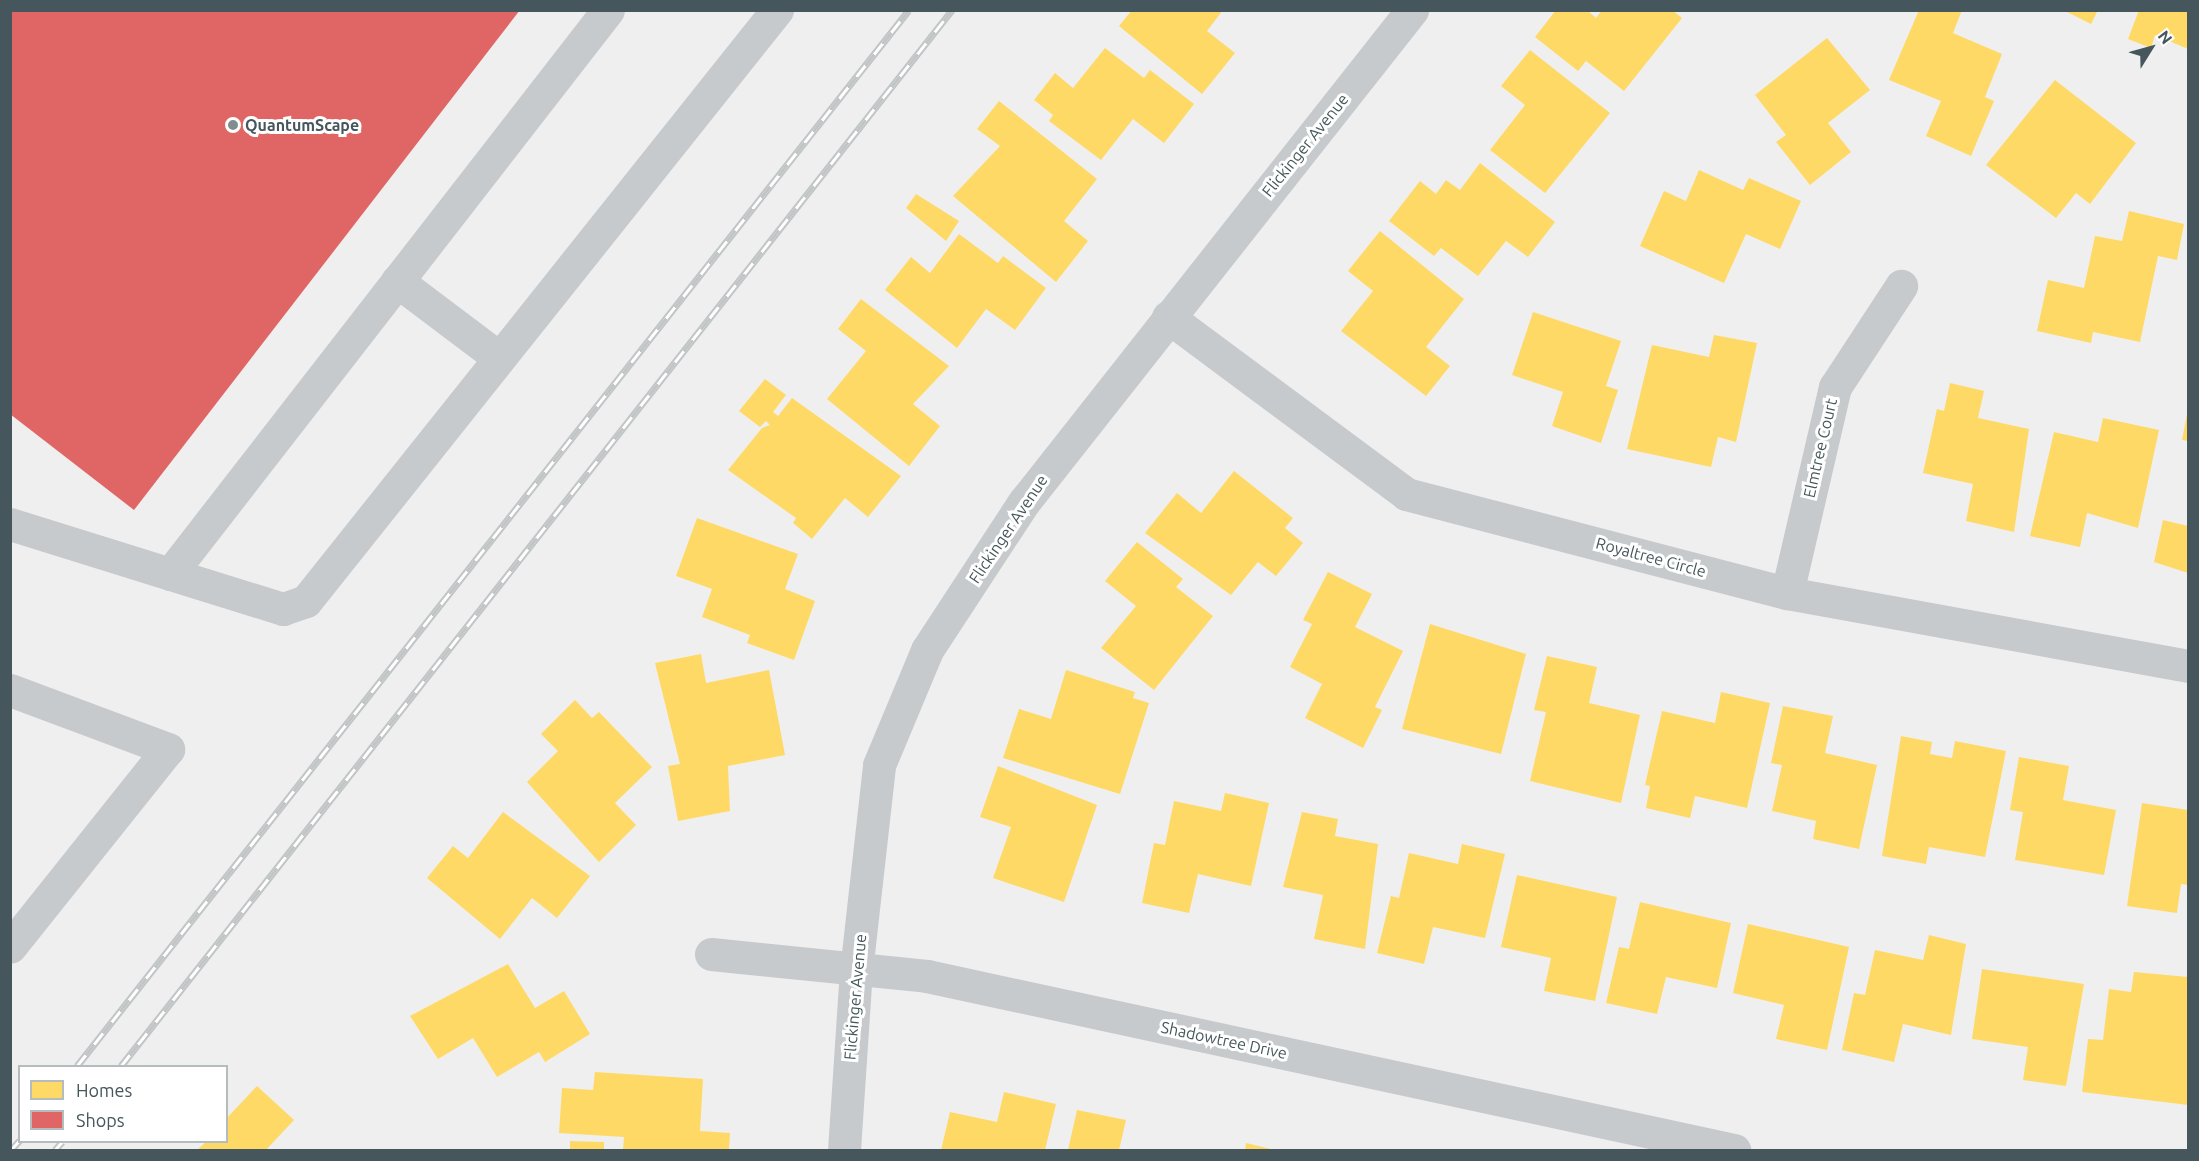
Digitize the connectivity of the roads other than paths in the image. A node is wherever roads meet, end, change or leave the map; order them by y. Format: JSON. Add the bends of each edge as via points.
{"nodes":[{"id":1,"x":608,"y":10,"type":"edge"},
{"id":2,"x":777,"y":10,"type":"edge"},
{"id":3,"x":1412,"y":10,"type":"edge"},
{"id":4,"x":397,"y":281,"type":"junction"},
{"id":5,"x":1901,"y":286,"type":"dead end"},
{"id":6,"x":1168,"y":318,"type":"junction"},
{"id":7,"x":499,"y":358,"type":"junction"},
{"id":8,"x":10,"y":524,"type":"edge"},
{"id":9,"x":170,"y":574,"type":"junction"},
{"id":10,"x":1787,"y":592,"type":"junction"},
{"id":11,"x":2188,"y":666,"type":"edge"},
{"id":12,"x":10,"y":690,"type":"edge"},
{"id":13,"x":10,"y":946,"type":"edge"},
{"id":14,"x":711,"y":954,"type":"dead end"},
{"id":15,"x":856,"y":971,"type":"junction"},
{"id":16,"x":844,"y":1150,"type":"edge"},
{"id":17,"x":1734,"y":1150,"type":"edge"}],
"edges":[{"from":1,"to":4,"type":"street"},
{"from":2,"to":7,"type":"street"},
{"from":3,"to":6,"type":"street","name":"Flickinger Avenue"},
{"from":4,"to":7,"type":"street"},
{"from":4,"to":9,"type":"street"},
{"from":5,"to":10,"type":"street","name":"Elmtree Court","via":[[1834,387]]},
{"from":6,"to":10,"type":"street","name":"Royaltree Circle","via":[[1406,494]]},
{"from":6,"to":15,"type":"street","name":"Flickinger Avenue","via":[[1024,502],[927,650],[879,765]]},
{"from":7,"to":9,"type":"street","via":[[306,601],[283,609]]},
{"from":8,"to":9,"type":"street"},
{"from":10,"to":11,"type":"street","name":"Royaltree Circle"},
{"from":12,"to":13,"type":"street","via":[[168,749]]},
{"from":14,"to":15,"type":"street","name":"Shadowtree Drive"},
{"from":15,"to":16,"type":"street","name":"Flickinger Avenue"},
{"from":15,"to":17,"type":"street","name":"Shadowtree Drive","via":[[927,976]]}]}
